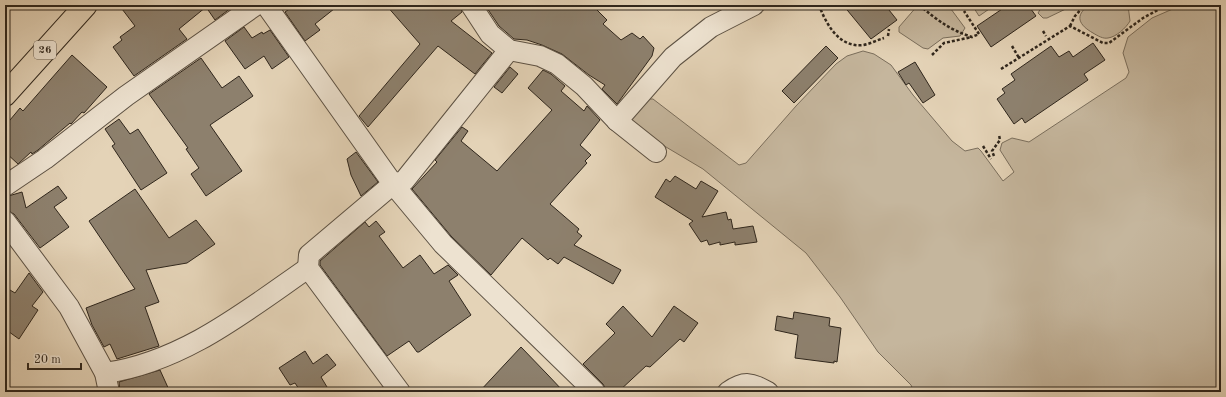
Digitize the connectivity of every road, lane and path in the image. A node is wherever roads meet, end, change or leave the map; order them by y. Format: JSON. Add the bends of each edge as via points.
{"nodes":[{"id":1,"x":86,"y":5,"type":"edge"},
{"id":2,"x":256,"y":5,"type":"edge"},
{"id":3,"x":266,"y":5,"type":"edge"},
{"id":4,"x":471,"y":5,"type":"edge"},
{"id":5,"x":754,"y":5,"type":"edge"},
{"id":6,"x":819,"y":5,"type":"edge"},
{"id":7,"x":919,"y":5,"type":"edge"},
{"id":8,"x":1085,"y":5,"type":"edge"},
{"id":9,"x":1167,"y":5,"type":"edge"},
{"id":10,"x":964,"y":12,"type":"dead end"},
{"id":11,"x":1070,"y":26,"type":"junction"},
{"id":12,"x":889,"y":29,"type":"dead end"},
{"id":13,"x":1043,"y":31,"type":"dead end"},
{"id":14,"x":888,"y":36,"type":"dead end"},
{"id":15,"x":1046,"y":36,"type":"dead end"},
{"id":16,"x":972,"y":37,"type":"junction"},
{"id":17,"x":884,"y":38,"type":"dead end"},
{"id":18,"x":1012,"y":46,"type":"dead end"},
{"id":19,"x":509,"y":50,"type":"junction"},
{"id":20,"x":932,"y":55,"type":"dead end"},
{"id":21,"x":1020,"y":58,"type":"junction"},
{"id":22,"x":1001,"y":69,"type":"dead end"},
{"id":23,"x":5,"y":95,"type":"edge"},
{"id":24,"x":617,"y":121,"type":"junction"},
{"id":25,"x":999,"y":135,"type":"dead end"},
{"id":26,"x":983,"y":146,"type":"dead end"},
{"id":27,"x":656,"y":152,"type":"dead end"},
{"id":28,"x":994,"y":156,"type":"dead end"},
{"id":29,"x":991,"y":159,"type":"dead end"},
{"id":30,"x":393,"y":184,"type":"junction"},
{"id":31,"x":5,"y":186,"type":"edge"},
{"id":32,"x":5,"y":221,"type":"edge"},
{"id":33,"x":308,"y":268,"type":"junction"},
{"id":34,"x":107,"y":383,"type":"edge"},
{"id":35,"x":400,"y":392,"type":"edge"},
{"id":36,"x":595,"y":392,"type":"edge"},
{"id":37,"x":728,"y":392,"type":"edge"},
{"id":38,"x":768,"y":392,"type":"edge"}],
"edges":[{"from":1,"to":23,"type":"main road","number":"26"},
{"from":2,"to":31,"type":"street","via":[[126,96]]},
{"from":3,"to":30,"type":"street"},
{"from":4,"to":19,"type":"street","via":[[490,34]]},
{"from":5,"to":24,"type":"street","via":[[711,27],[673,57]]},
{"from":6,"to":17,"type":"path","via":[[830,26],[843,42],[863,45]]},
{"from":7,"to":16,"type":"path","via":[[945,26]]},
{"from":8,"to":11,"type":"path"},
{"from":9,"to":11,"type":"path","via":[[1143,18],[1109,43],[1103,43]]},
{"from":10,"to":16,"type":"path","via":[[979,34]]},
{"from":11,"to":21,"type":"path"},
{"from":12,"to":14,"type":"path"},
{"from":13,"to":15,"type":"path"},
{"from":16,"to":20,"type":"path","via":[[944,43]]},
{"from":18,"to":21,"type":"path"},
{"from":19,"to":24,"type":"street","via":[[540,56],[557,64],[584,86]]},
{"from":19,"to":30,"type":"street","via":[[404,181]]},
{"from":21,"to":22,"type":"path"},
{"from":24,"to":27,"type":"street"},
{"from":25,"to":28,"type":"path","via":[[1000,140],[992,151]]},
{"from":26,"to":29,"type":"path"},
{"from":30,"to":33,"type":"street","via":[[309,255]]},
{"from":30,"to":36,"type":"street","via":[[442,244]]},
{"from":32,"to":34,"type":"street","via":[[69,307]]},
{"from":33,"to":34,"type":"street","via":[[188,347],[125,370]]},
{"from":33,"to":35,"type":"street"},
{"from":37,"to":38,"type":"street","via":[[740,384],[753,384]]}]}
